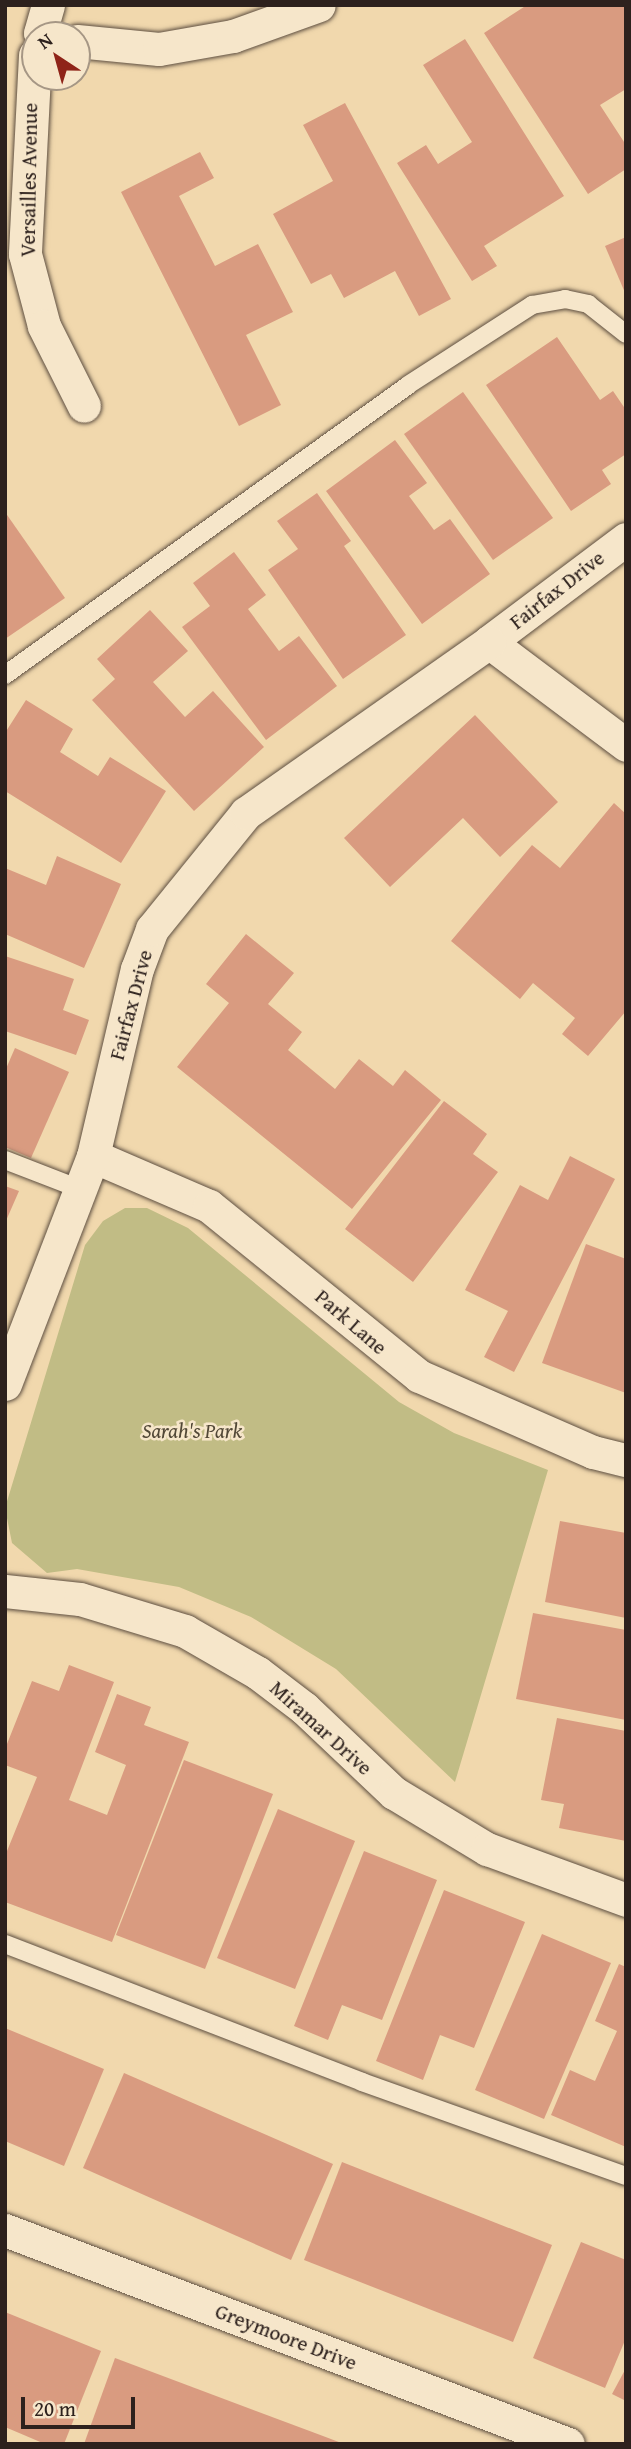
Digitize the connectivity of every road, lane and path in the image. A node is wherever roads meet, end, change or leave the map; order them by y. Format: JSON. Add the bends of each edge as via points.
{"nodes":[{"id":1,"x":320,"y":5,"type":"edge"},
{"id":2,"x":91,"y":42,"type":"edge"},
{"id":3,"x":33,"y":91,"type":"edge"},
{"id":4,"x":626,"y":334,"type":"edge"},
{"id":5,"x":84,"y":406,"type":"dead end"},
{"id":6,"x":626,"y":538,"type":"edge"},
{"id":7,"x":489,"y":642,"type":"junction"},
{"id":8,"x":5,"y":675,"type":"edge"},
{"id":9,"x":626,"y":745,"type":"edge"},
{"id":10,"x":93,"y":1156,"type":"junction"},
{"id":11,"x":5,"y":1160,"type":"edge"},
{"id":12,"x":80,"y":1189,"type":"junction"},
{"id":13,"x":14,"y":1331,"type":"edge"},
{"id":14,"x":5,"y":1384,"type":"edge"},
{"id":15,"x":626,"y":1460,"type":"edge"},
{"id":16,"x":5,"y":1591,"type":"edge"},
{"id":17,"x":626,"y":1900,"type":"edge"},
{"id":18,"x":5,"y":1944,"type":"edge"},
{"id":19,"x":626,"y":2176,"type":"edge"},
{"id":20,"x":5,"y":2230,"type":"edge"},
{"id":21,"x":568,"y":2444,"type":"edge"}],
"edges":[{"from":1,"to":2,"type":"street","via":[[233,36],[159,49]]},
{"from":3,"to":5,"type":"street","name":"Versailles Avenue","via":[[25,254],[44,326]]},
{"from":4,"to":8,"type":"lane","via":[[588,304],[565,299],[532,305],[408,385]]},
{"from":6,"to":7,"type":"street","name":"Fairfax Drive"},
{"from":7,"to":9,"type":"street","name":"Fairfax Drive"},
{"from":7,"to":10,"type":"street","name":"Fairfax Drive","via":[[246,813],[152,929],[137,969]]},
{"from":10,"to":12,"type":"street","name":"Fairfax Drive"},
{"from":10,"to":15,"type":"street","name":"Park Lane","via":[[209,1206],[419,1376],[593,1452]]},
{"from":11,"to":12,"type":"lane"},
{"from":12,"to":13,"type":"street","name":"Fairfax Drive"},
{"from":13,"to":14,"type":"street","name":"Fairfax Drive"},
{"from":16,"to":17,"type":"street","name":"Miramar Drive","via":[[80,1599],[185,1631],[258,1673],[304,1708],[394,1793],[487,1849]]},
{"from":18,"to":19,"type":"lane","via":[[362,2082]]},
{"from":20,"to":21,"type":"street","name":"Greymoore Drive"}]}
